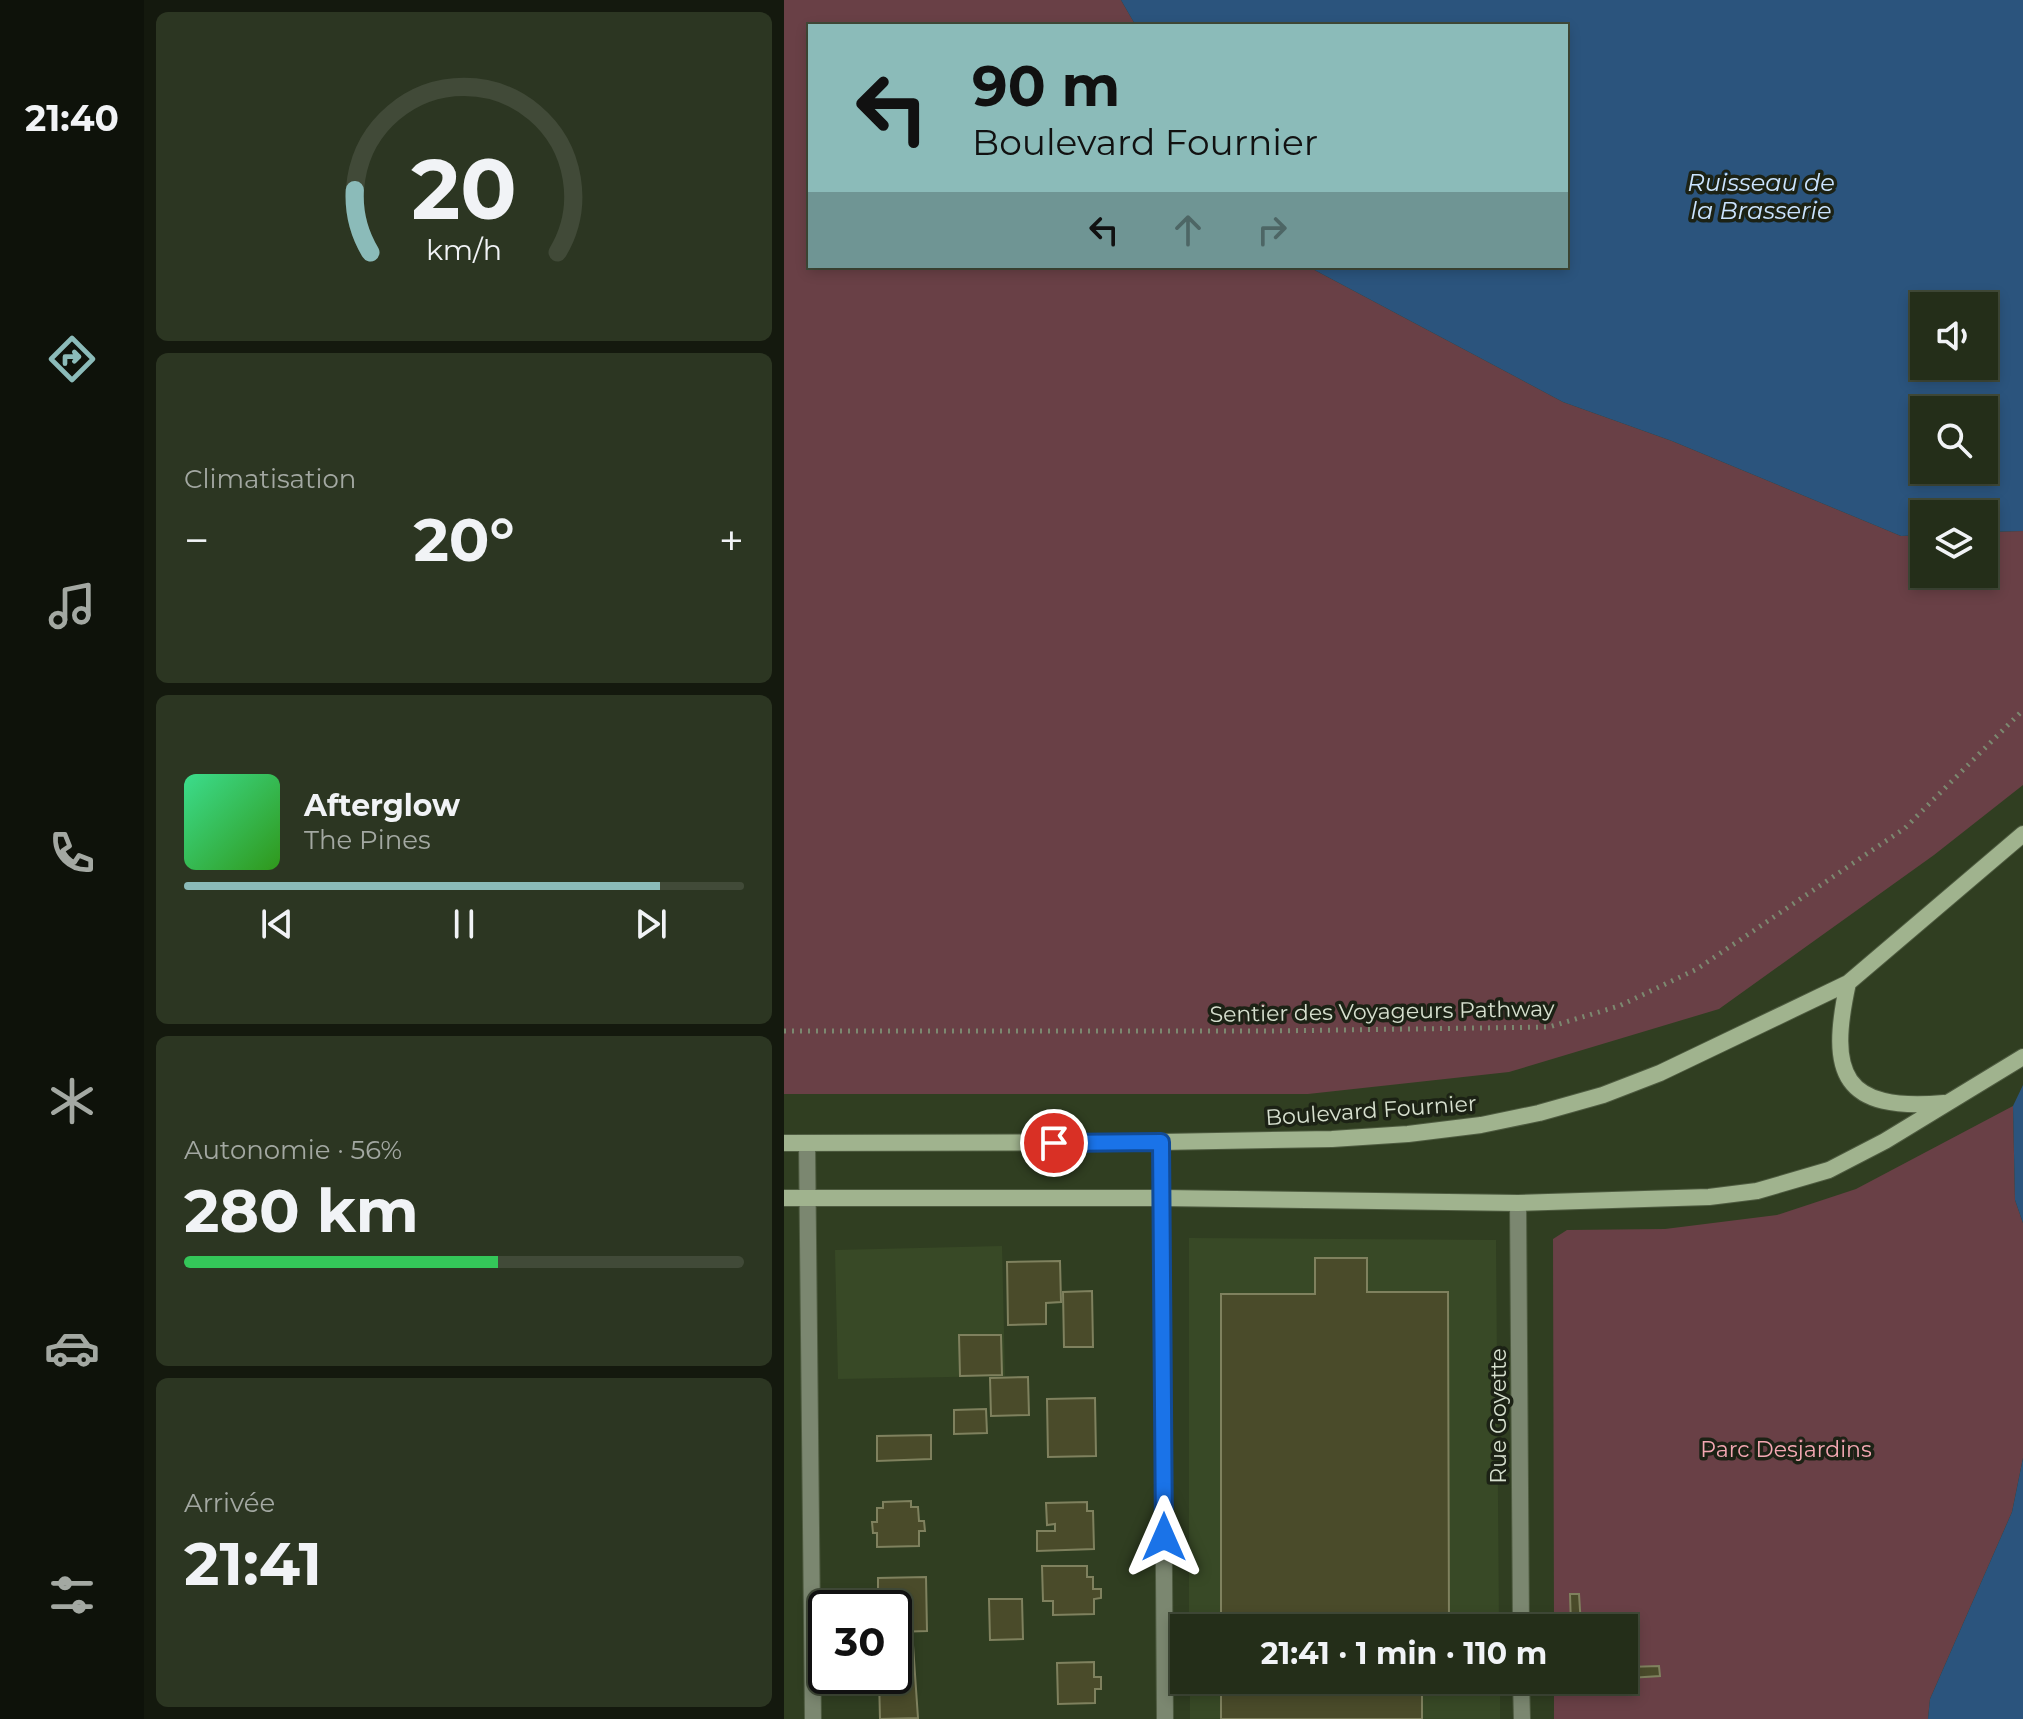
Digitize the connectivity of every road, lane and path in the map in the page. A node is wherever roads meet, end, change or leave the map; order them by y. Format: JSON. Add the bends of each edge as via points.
{"nodes":[{"id":1,"x":2023,"y":710,"type":"edge"},
{"id":2,"x":2023,"y":834,"type":"edge"},
{"id":3,"x":1848,"y":983,"type":"junction"},
{"id":4,"x":784,"y":1031,"type":"edge"},
{"id":5,"x":2023,"y":1057,"type":"edge"},
{"id":6,"x":1950,"y":1102,"type":"junction"},
{"id":7,"x":1161,"y":1142,"type":"junction"},
{"id":8,"x":784,"y":1143,"type":"edge"},
{"id":9,"x":807,"y":1143,"type":"junction"},
{"id":10,"x":784,"y":1198,"type":"edge"},
{"id":11,"x":809,"y":1198,"type":"junction"},
{"id":12,"x":1162,"y":1198,"type":"junction"},
{"id":13,"x":1518,"y":1203,"type":"junction"},
{"id":14,"x":1521,"y":1614,"type":"edge"},
{"id":15,"x":1521,"y":1694,"type":"edge"},
{"id":16,"x":813,"y":1719,"type":"edge"},
{"id":17,"x":1165,"y":1719,"type":"edge"},
{"id":18,"x":1522,"y":1719,"type":"edge"}],
"edges":[{"from":1,"to":4,"type":"path","name":"Sentier des Voyageurs Pathway","via":[[1905,828],[1697,969],[1619,1006],[1549,1027]]},
{"from":2,"to":3,"type":"main road","name":"Boulevard Fournier"},
{"from":3,"to":6,"type":"main road","via":[[1838,1039],[1848,1078],[1860,1092],[1885,1101],[1911,1106]]},
{"from":3,"to":7,"type":"main road","name":"Boulevard Fournier","via":[[1660,1073],[1539,1113],[1408,1134]]},
{"from":5,"to":6,"type":"main road"},
{"from":6,"to":13,"type":"main road","via":[[1829,1170],[1757,1191],[1643,1201]]},
{"from":7,"to":9,"type":"main road","name":"Boulevard Fournier"},
{"from":7,"to":12,"type":"street"},
{"from":8,"to":9,"type":"main road","name":"Boulevard Fournier"},
{"from":9,"to":11,"type":"street"},
{"from":10,"to":11,"type":"main road"},
{"from":11,"to":12,"type":"main road"},
{"from":11,"to":16,"type":"street"},
{"from":12,"to":13,"type":"main road"},
{"from":12,"to":17,"type":"street"},
{"from":13,"to":14,"type":"street","name":"Rue Goyette"},
{"from":15,"to":18,"type":"street"}]}
